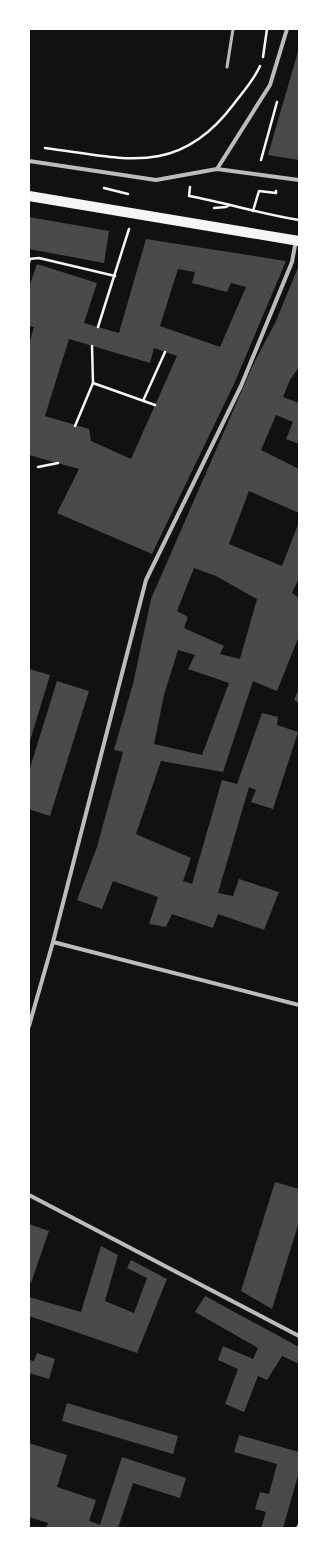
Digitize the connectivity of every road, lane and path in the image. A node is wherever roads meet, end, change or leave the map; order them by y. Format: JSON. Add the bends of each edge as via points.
{"nodes":[{"id":1,"x":233,"y":29,"type":"edge"},
{"id":2,"x":267,"y":29,"type":"edge"},
{"id":3,"x":287,"y":29,"type":"edge"},
{"id":4,"x":227,"y":67,"type":"dead end"},
{"id":5,"x":279,"y":94,"type":"dead end"},
{"id":6,"x":44,"y":148,"type":"dead end"},
{"id":7,"x":266,"y":160,"type":"dead end"},
{"id":8,"x":29,"y":161,"type":"edge"},
{"id":9,"x":217,"y":169,"type":"junction"},
{"id":10,"x":299,"y":180,"type":"edge"},
{"id":11,"x":190,"y":186,"type":"dead end"},
{"id":12,"x":98,"y":187,"type":"dead end"},
{"id":13,"x":276,"y":192,"type":"dead end"},
{"id":14,"x":29,"y":196,"type":"edge"},
{"id":15,"x":134,"y":196,"type":"dead end"},
{"id":16,"x":230,"y":205,"type":"junction"},
{"id":17,"x":216,"y":209,"type":"dead end"},
{"id":18,"x":253,"y":211,"type":"junction"},
{"id":19,"x":132,"y":213,"type":"junction"},
{"id":20,"x":299,"y":220,"type":"edge"},
{"id":21,"x":297,"y":240,"type":"edge"},
{"id":22,"x":30,"y":259,"type":"edge"},
{"id":23,"x":29,"y":263,"type":"edge"},
{"id":24,"x":115,"y":276,"type":"junction"},
{"id":25,"x":98,"y":328,"type":"dead end"},
{"id":26,"x":92,"y":346,"type":"dead end"},
{"id":27,"x":165,"y":352,"type":"dead end"},
{"id":28,"x":93,"y":384,"type":"junction"},
{"id":29,"x":143,"y":401,"type":"junction"},
{"id":30,"x":155,"y":405,"type":"dead end"},
{"id":31,"x":74,"y":426,"type":"dead end"},
{"id":32,"x":58,"y":463,"type":"dead end"},
{"id":33,"x":38,"y":467,"type":"dead end"},
{"id":34,"x":53,"y":942,"type":"junction"},
{"id":35,"x":299,"y":1005,"type":"edge"},
{"id":36,"x":29,"y":1026,"type":"edge"},
{"id":37,"x":29,"y":1195,"type":"edge"},
{"id":38,"x":299,"y":1336,"type":"edge"}],
"edges":[{"from":1,"to":4,"type":"lane"},
{"from":2,"to":6,"type":"path","via":[[257,72],[223,117],[197,141],[171,153],[140,159]]},
{"from":3,"to":9,"type":"street","via":[[270,85]]},
{"from":5,"to":7,"type":"path","via":[[260,160]]},
{"from":8,"to":9,"type":"street","via":[[156,180]]},
{"from":9,"to":10,"type":"street"},
{"from":11,"to":16,"type":"path","via":[[189,196]]},
{"from":12,"to":15,"type":"path"},
{"from":13,"to":18,"type":"path","via":[[259,191]]},
{"from":14,"to":19,"type":"main road"},
{"from":16,"to":17,"type":"path"},
{"from":16,"to":18,"type":"path"},
{"from":18,"to":20,"type":"path"},
{"from":19,"to":21,"type":"main road"},
{"from":19,"to":24,"type":"path"},
{"from":21,"to":34,"type":"street","via":[[292,262],[241,386],[146,580]]},
{"from":22,"to":23,"type":"path"},
{"from":22,"to":24,"type":"path","via":[[39,258]]},
{"from":24,"to":25,"type":"path"},
{"from":26,"to":28,"type":"path"},
{"from":27,"to":29,"type":"path"},
{"from":28,"to":29,"type":"path"},
{"from":28,"to":31,"type":"path"},
{"from":29,"to":30,"type":"path"},
{"from":32,"to":33,"type":"path"},
{"from":34,"to":35,"type":"street"},
{"from":34,"to":36,"type":"street"},
{"from":37,"to":38,"type":"street"}]}
